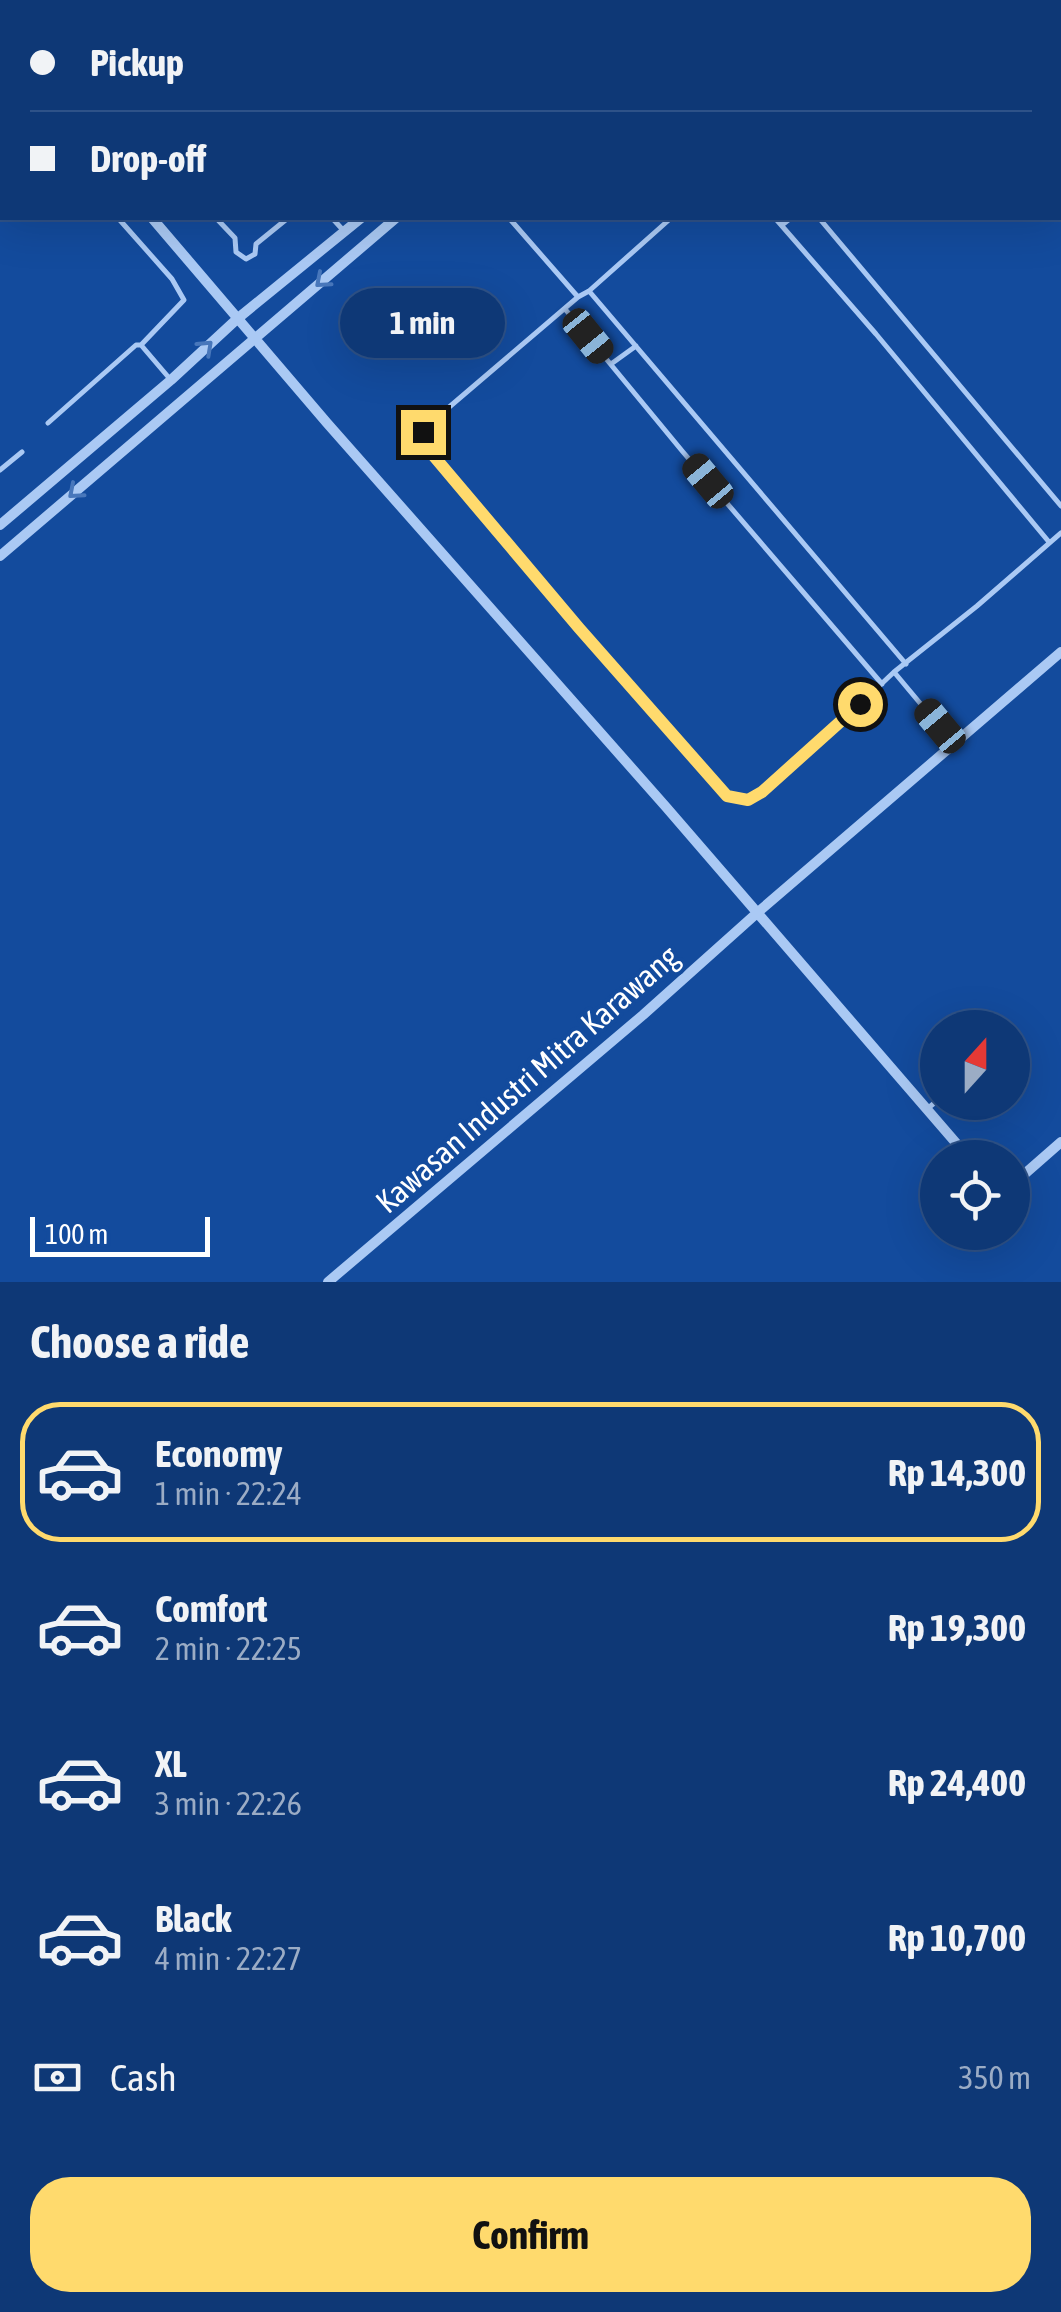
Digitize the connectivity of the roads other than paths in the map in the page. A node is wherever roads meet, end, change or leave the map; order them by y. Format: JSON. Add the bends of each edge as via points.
{"nodes":[{"id":1,"x":120,"y":220,"type":"edge"},
{"id":2,"x":154,"y":220,"type":"edge"},
{"id":3,"x":218,"y":220,"type":"edge"},
{"id":4,"x":286,"y":220,"type":"edge"},
{"id":5,"x":334,"y":220,"type":"edge"},
{"id":6,"x":359,"y":220,"type":"edge"},
{"id":7,"x":394,"y":220,"type":"edge"},
{"id":8,"x":512,"y":220,"type":"edge"},
{"id":9,"x":669,"y":220,"type":"edge"},
{"id":10,"x":777,"y":220,"type":"edge"},
{"id":11,"x":788,"y":220,"type":"edge"},
{"id":12,"x":821,"y":220,"type":"edge"},
{"id":13,"x":782,"y":225,"type":"junction"},
{"id":14,"x":344,"y":232,"type":"junction"},
{"id":15,"x":590,"y":290,"type":"junction"},
{"id":16,"x":578,"y":297,"type":"junction"},
{"id":17,"x":565,"y":309,"type":"junction"},
{"id":18,"x":237,"y":319,"type":"junction"},
{"id":19,"x":255,"y":339,"type":"junction"},
{"id":20,"x":141,"y":345,"type":"junction"},
{"id":21,"x":636,"y":346,"type":"junction"},
{"id":22,"x":611,"y":364,"type":"junction"},
{"id":23,"x":171,"y":380,"type":"junction"},
{"id":24,"x":48,"y":422,"type":"dead end"},
{"id":25,"x":22,"y":452,"type":"dead end"},
{"id":26,"x":0,"y":470,"type":"edge"},
{"id":27,"x":1061,"y":506,"type":"edge"},
{"id":28,"x":0,"y":526,"type":"edge"},
{"id":29,"x":1061,"y":533,"type":"edge"},
{"id":30,"x":1049,"y":542,"type":"junction"},
{"id":31,"x":0,"y":556,"type":"edge"},
{"id":32,"x":1061,"y":652,"type":"edge"},
{"id":33,"x":906,"y":664,"type":"junction"},
{"id":34,"x":894,"y":672,"type":"junction"},
{"id":35,"x":882,"y":684,"type":"junction"},
{"id":36,"x":940,"y":726,"type":"dead end"},
{"id":37,"x":757,"y":913,"type":"junction"},
{"id":38,"x":920,"y":1102,"type":"edge"},
{"id":39,"x":936,"y":1120,"type":"edge"},
{"id":40,"x":953,"y":1140,"type":"edge"},
{"id":41,"x":1061,"y":1142,"type":"edge"},
{"id":42,"x":1030,"y":1169,"type":"edge"},
{"id":43,"x":328,"y":1282,"type":"edge"}],
"edges":[{"from":1,"to":20,"type":"lane","via":[[184,300]]},
{"from":2,"to":18,"type":"street"},
{"from":3,"to":4,"type":"lane","via":[[246,259]]},
{"from":5,"to":14,"type":"lane"},
{"from":6,"to":14,"type":"street"},
{"from":7,"to":19,"type":"street","one_way":true},
{"from":8,"to":16,"type":"lane"},
{"from":9,"to":15,"type":"lane"},
{"from":10,"to":13,"type":"lane"},
{"from":11,"to":13,"type":"lane"},
{"from":12,"to":27,"type":"lane"},
{"from":13,"to":30,"type":"lane"},
{"from":14,"to":18,"type":"street"},
{"from":15,"to":16,"type":"lane"},
{"from":15,"to":21,"type":"lane"},
{"from":16,"to":17,"type":"lane"},
{"from":17,"to":22,"type":"lane"},
{"from":17,"to":35,"type":"lane","via":[[422,437],[579,628],[727,796],[748,800]]},
{"from":18,"to":19,"type":"street"},
{"from":23,"to":18,"type":"street","one_way":true},
{"from":19,"to":31,"type":"street","one_way":true},
{"from":19,"to":37,"type":"street"},
{"from":20,"to":23,"type":"lane"},
{"from":20,"to":24,"type":"lane"},
{"from":21,"to":22,"type":"lane"},
{"from":21,"to":33,"type":"lane"},
{"from":22,"to":35,"type":"lane"},
{"from":23,"to":28,"type":"street"},
{"from":25,"to":26,"type":"lane"},
{"from":29,"to":30,"type":"lane"},
{"from":30,"to":33,"type":"lane"},
{"from":32,"to":37,"type":"street","name":"Kawasan Industri Mitra Karawang"},
{"from":33,"to":34,"type":"lane"},
{"from":34,"to":35,"type":"lane"},
{"from":34,"to":36,"type":"lane"},
{"from":37,"to":38,"type":"street"},
{"from":37,"to":43,"type":"street","name":"Kawasan Industri Mitra Karawang"},
{"from":39,"to":40,"type":"street"},
{"from":41,"to":42,"type":"street"}]}
